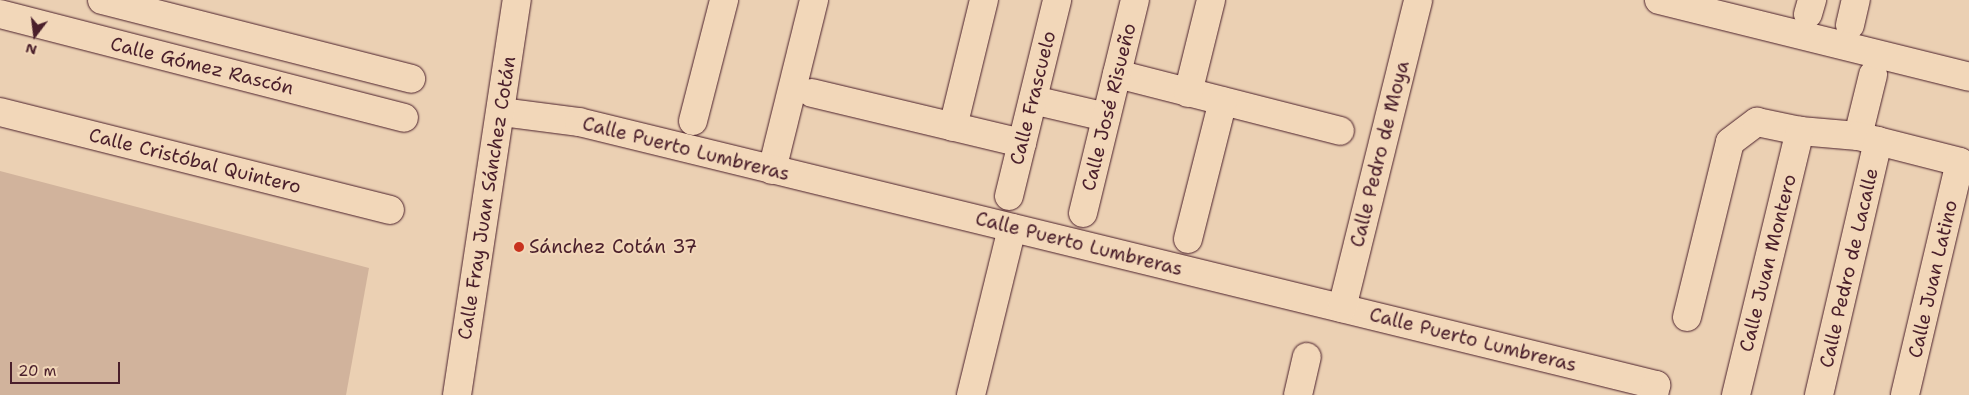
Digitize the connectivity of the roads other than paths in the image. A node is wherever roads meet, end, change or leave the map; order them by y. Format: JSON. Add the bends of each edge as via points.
{"nodes":[{"id":1,"x":102,"y":0,"type":"edge"},
{"id":2,"x":517,"y":0,"type":"edge"},
{"id":3,"x":724,"y":0,"type":"edge"},
{"id":4,"x":814,"y":0,"type":"edge"},
{"id":5,"x":984,"y":0,"type":"edge"},
{"id":6,"x":1057,"y":0,"type":"edge"},
{"id":7,"x":1135,"y":0,"type":"edge"},
{"id":8,"x":1211,"y":0,"type":"edge"},
{"id":9,"x":1418,"y":0,"type":"edge"},
{"id":10,"x":1659,"y":0,"type":"edge"},
{"id":11,"x":0,"y":14,"type":"edge"},
{"id":12,"x":1117,"y":74,"type":"junction"},
{"id":13,"x":1874,"y":75,"type":"dead end"},
{"id":14,"x":1969,"y":77,"type":"edge"},
{"id":15,"x":411,"y":79,"type":"dead end"},
{"id":16,"x":812,"y":93,"type":"dead end"},
{"id":17,"x":1188,"y":93,"type":"junction"},
{"id":18,"x":1033,"y":100,"type":"junction"},
{"id":19,"x":1223,"y":101,"type":"junction"},
{"id":20,"x":0,"y":112,"type":"edge"},
{"id":21,"x":501,"y":112,"type":"junction"},
{"id":22,"x":1106,"y":117,"type":"junction"},
{"id":23,"x":404,"y":118,"type":"dead end"},
{"id":24,"x":693,"y":121,"type":"dead end"},
{"id":25,"x":953,"y":127,"type":"junction"},
{"id":26,"x":1340,"y":131,"type":"dead end"},
{"id":27,"x":1800,"y":131,"type":"junction"},
{"id":28,"x":1868,"y":138,"type":"junction"},
{"id":29,"x":1022,"y":143,"type":"junction"},
{"id":30,"x":772,"y":170,"type":"junction"},
{"id":31,"x":1009,"y":196,"type":"dead end"},
{"id":32,"x":390,"y":210,"type":"dead end"},
{"id":33,"x":1083,"y":213,"type":"dead end"},
{"id":34,"x":1012,"y":228,"type":"junction"},
{"id":35,"x":1188,"y":239,"type":"dead end"},
{"id":36,"x":1342,"y":308,"type":"junction"},
{"id":37,"x":1687,"y":317,"type":"dead end"},
{"id":38,"x":1307,"y":357,"type":"dead end"},
{"id":39,"x":1655,"y":390,"type":"edge"},
{"id":40,"x":457,"y":395,"type":"edge"},
{"id":41,"x":971,"y":395,"type":"edge"},
{"id":42,"x":1298,"y":395,"type":"edge"},
{"id":43,"x":1736,"y":395,"type":"edge"},
{"id":44,"x":1819,"y":395,"type":"edge"},
{"id":45,"x":1905,"y":395,"type":"edge"}],
"edges":[{"from":1,"to":15,"type":"street","name":"Calle Gómez Rascón"},
{"from":2,"to":21,"type":"street","name":"Calle Fray Juan Sánchez Cotán"},
{"from":3,"to":24,"type":"street"},
{"from":4,"to":30,"type":"street"},
{"from":5,"to":25,"type":"street"},
{"from":6,"to":18,"type":"street","name":"Calle Frascuelo"},
{"from":7,"to":12,"type":"street","name":"Calle José Risueño"},
{"from":8,"to":17,"type":"street"},
{"from":9,"to":36,"type":"street","name":"Calle Pedro de Moya"},
{"from":10,"to":14,"type":"street"},
{"from":11,"to":23,"type":"street","name":"Calle Gómez Rascón"},
{"from":12,"to":17,"type":"street"},
{"from":12,"to":22,"type":"street","name":"Calle José Risueño"},
{"from":13,"to":28,"type":"street","name":"Calle Pedro de Lacalle"},
{"from":16,"to":25,"type":"street"},
{"from":17,"to":19,"type":"street"},
{"from":18,"to":22,"type":"street"},
{"from":18,"to":29,"type":"street","name":"Calle Frascuelo"},
{"from":19,"to":26,"type":"street"},
{"from":19,"to":35,"type":"street"},
{"from":20,"to":32,"type":"street","name":"Calle Cristóbal Quintero"},
{"from":21,"to":30,"type":"street","name":"Calle Puerto Lumbreras","via":[[579,122]]},
{"from":21,"to":40,"type":"street","name":"Calle Fray Juan Sánchez Cotán"},
{"from":22,"to":33,"type":"street","name":"Calle José Risueño"},
{"from":25,"to":29,"type":"street"},
{"from":27,"to":28,"type":"street"},
{"from":27,"to":37,"type":"street","via":[[1757,122],[1730,142]]},
{"from":27,"to":43,"type":"street","name":"Calle Juan Montero"},
{"from":28,"to":44,"type":"street","name":"Calle Pedro de Lacalle"},
{"from":28,"to":45,"type":"street","name":"Calle Juan Latino","via":[[1960,162]]},
{"from":29,"to":31,"type":"street","name":"Calle Frascuelo"},
{"from":30,"to":34,"type":"street","name":"Calle Puerto Lumbreras"},
{"from":34,"to":36,"type":"street","name":"Calle Puerto Lumbreras"},
{"from":34,"to":41,"type":"street"},
{"from":36,"to":39,"type":"street","name":"Calle Puerto Lumbreras"},
{"from":38,"to":42,"type":"street"}]}
